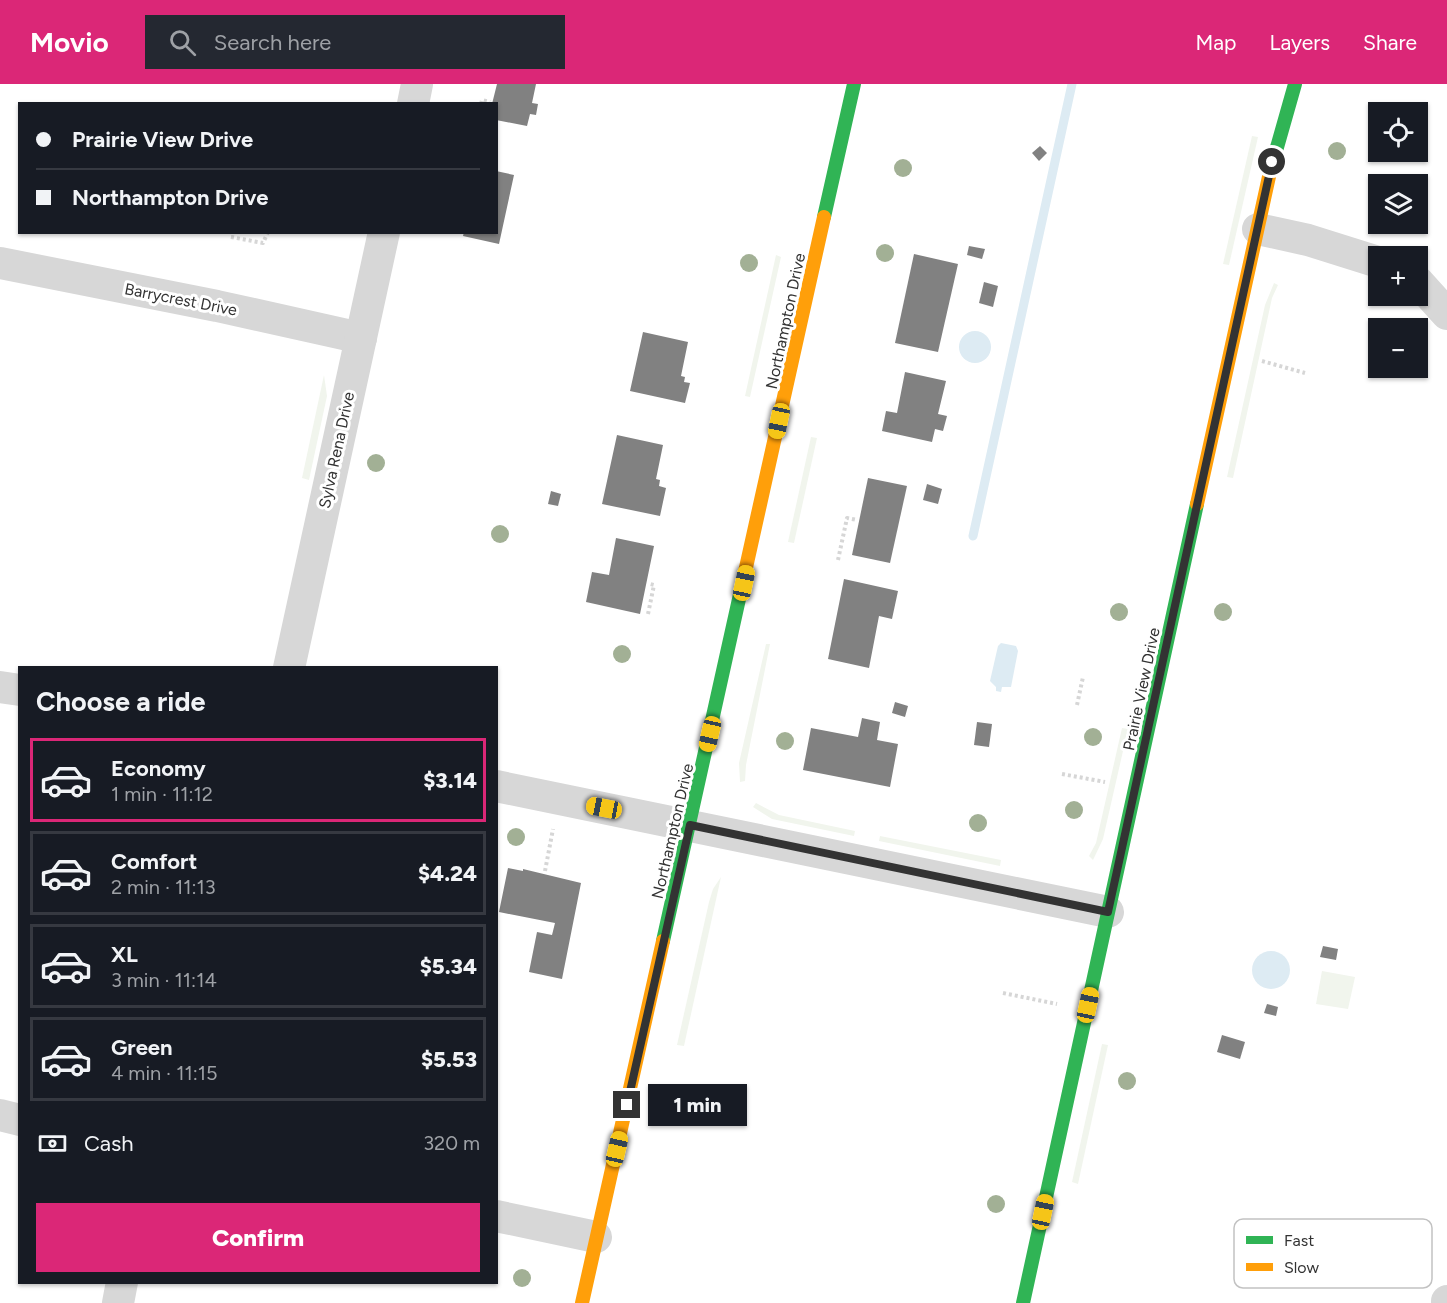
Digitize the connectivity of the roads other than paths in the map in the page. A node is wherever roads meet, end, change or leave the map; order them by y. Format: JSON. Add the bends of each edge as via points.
{"nodes":[{"id":1,"x":417,"y":84,"type":"edge"},
{"id":2,"x":854,"y":84,"type":"edge"},
{"id":3,"x":1295,"y":84,"type":"edge"},
{"id":4,"x":413,"y":102,"type":"edge"},
{"id":5,"x":1258,"y":229,"type":"junction"},
{"id":6,"x":384,"y":234,"type":"edge"},
{"id":7,"x":1368,"y":259,"type":"edge"},
{"id":8,"x":0,"y":263,"type":"edge"},
{"id":9,"x":1428,"y":293,"type":"edge"},
{"id":10,"x":1447,"y":314,"type":"edge"},
{"id":11,"x":361,"y":338,"type":"junction"},
{"id":12,"x":288,"y":666,"type":"edge"},
{"id":13,"x":0,"y":687,"type":"edge"},
{"id":14,"x":18,"y":690,"type":"edge"},
{"id":15,"x":498,"y":786,"type":"edge"},
{"id":16,"x":690,"y":825,"type":"junction"},
{"id":17,"x":1108,"y":912,"type":"junction"},
{"id":18,"x":0,"y":1116,"type":"edge"},
{"id":19,"x":18,"y":1120,"type":"edge"},
{"id":20,"x":498,"y":1216,"type":"edge"},
{"id":21,"x":596,"y":1237,"type":"junction"},
{"id":22,"x":122,"y":1284,"type":"edge"},
{"id":23,"x":118,"y":1303,"type":"edge"},
{"id":24,"x":582,"y":1303,"type":"edge"},
{"id":25,"x":1023,"y":1303,"type":"edge"}],
"edges":[{"from":1,"to":4,"type":"street"},
{"from":2,"to":16,"type":"street","name":"Northampton Drive"},
{"from":3,"to":5,"type":"street","name":"Prairie View Drive","via":[[1272,162]]},
{"from":5,"to":7,"type":"street"},
{"from":5,"to":17,"type":"street","name":"Prairie View Drive"},
{"from":6,"to":11,"type":"street","name":"Sylva Rena Drive"},
{"from":8,"to":11,"type":"street","name":"Barrycrest Drive"},
{"from":9,"to":10,"type":"street"},
{"from":11,"to":12,"type":"street","name":"Sylva Rena Drive"},
{"from":13,"to":14,"type":"street"},
{"from":15,"to":16,"type":"street"},
{"from":16,"to":17,"type":"street"},
{"from":16,"to":21,"type":"street","name":"Northampton Drive"},
{"from":17,"to":25,"type":"street","name":"Prairie View Drive"},
{"from":18,"to":19,"type":"street"},
{"from":20,"to":21,"type":"street"},
{"from":21,"to":24,"type":"street","name":"Northampton Drive"},
{"from":22,"to":23,"type":"street"}]}
